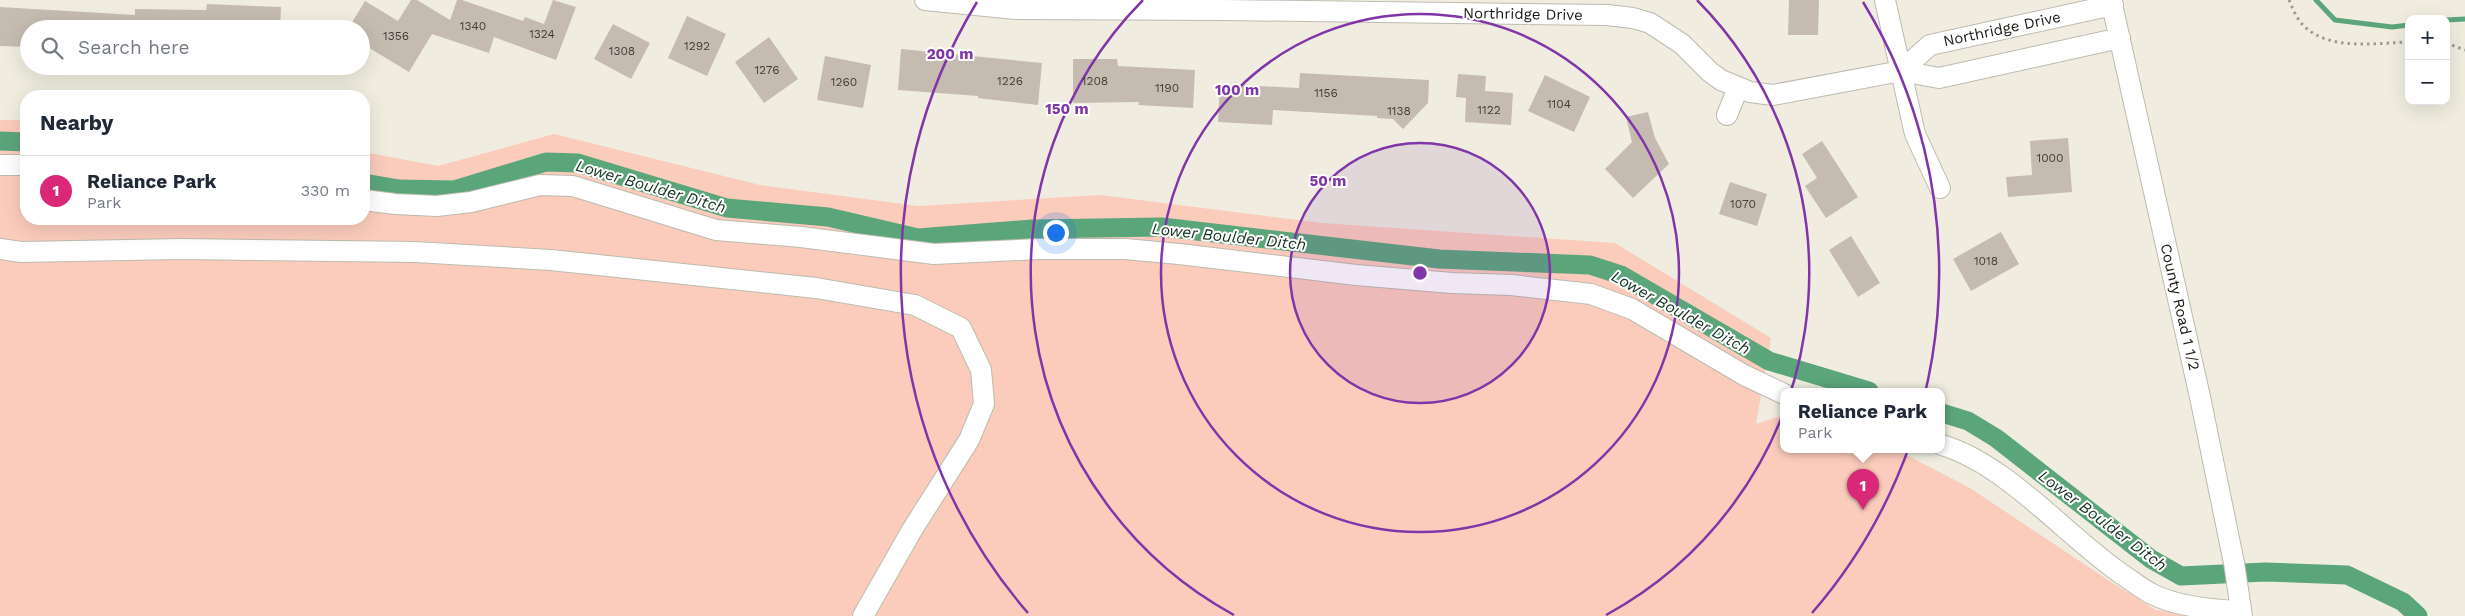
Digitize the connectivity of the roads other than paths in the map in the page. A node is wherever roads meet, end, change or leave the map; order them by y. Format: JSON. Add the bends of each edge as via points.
{"nodes":[{"id":1,"x":925,"y":0,"type":"edge"},
{"id":2,"x":1885,"y":0,"type":"edge"},
{"id":3,"x":2112,"y":2,"type":"edge"},
{"id":4,"x":2120,"y":38,"type":"junction"},
{"id":5,"x":1901,"y":72,"type":"junction"},
{"id":6,"x":1738,"y":88,"type":"junction"},
{"id":7,"x":1727,"y":116,"type":"dead end"},
{"id":8,"x":0,"y":165,"type":"edge"},
{"id":9,"x":20,"y":165,"type":"edge"},
{"id":10,"x":1940,"y":188,"type":"dead end"},
{"id":11,"x":370,"y":200,"type":"edge"},
{"id":12,"x":0,"y":249,"type":"edge"},
{"id":13,"x":1780,"y":392,"type":"edge"},
{"id":14,"x":1945,"y":445,"type":"edge"},
{"id":15,"x":2241,"y":606,"type":"edge"},
{"id":16,"x":863,"y":616,"type":"edge"}],
"edges":[{"from":1,"to":6,"type":"street","name":"Northridge Drive","via":[[1016,9],[1607,15],[1634,18],[1667,32],[1710,72]]},
{"from":2,"to":5,"type":"street"},
{"from":3,"to":4,"type":"street","name":"County Road 1 1/2"},
{"from":3,"to":5,"type":"street","name":"Northridge Drive","via":[[1930,45]]},
{"from":4,"to":5,"type":"street","name":"Northridge Drive","via":[[1939,78]]},
{"from":4,"to":15,"type":"street","name":"County Road 1 1/2"},
{"from":5,"to":6,"type":"street","name":"Northridge Drive","via":[[1782,95]]},
{"from":5,"to":10,"type":"street","via":[[1915,134]]},
{"from":6,"to":7,"type":"street"},
{"from":8,"to":9,"type":"street"},
{"from":11,"to":13,"type":"street","via":[[437,206],[471,202],[540,185],[573,186],[716,230],[934,254],[1125,249],[1356,275],[1511,285],[1591,294],[1632,309],[1744,375]]},
{"from":12,"to":16,"type":"street","via":[[21,252],[180,249],[415,252],[551,260],[816,288],[915,305],[961,328],[981,370],[984,404],[968,440]]},
{"from":14,"to":15,"type":"street","via":[[1982,463],[2107,564],[2152,594],[2219,610]]}]}
